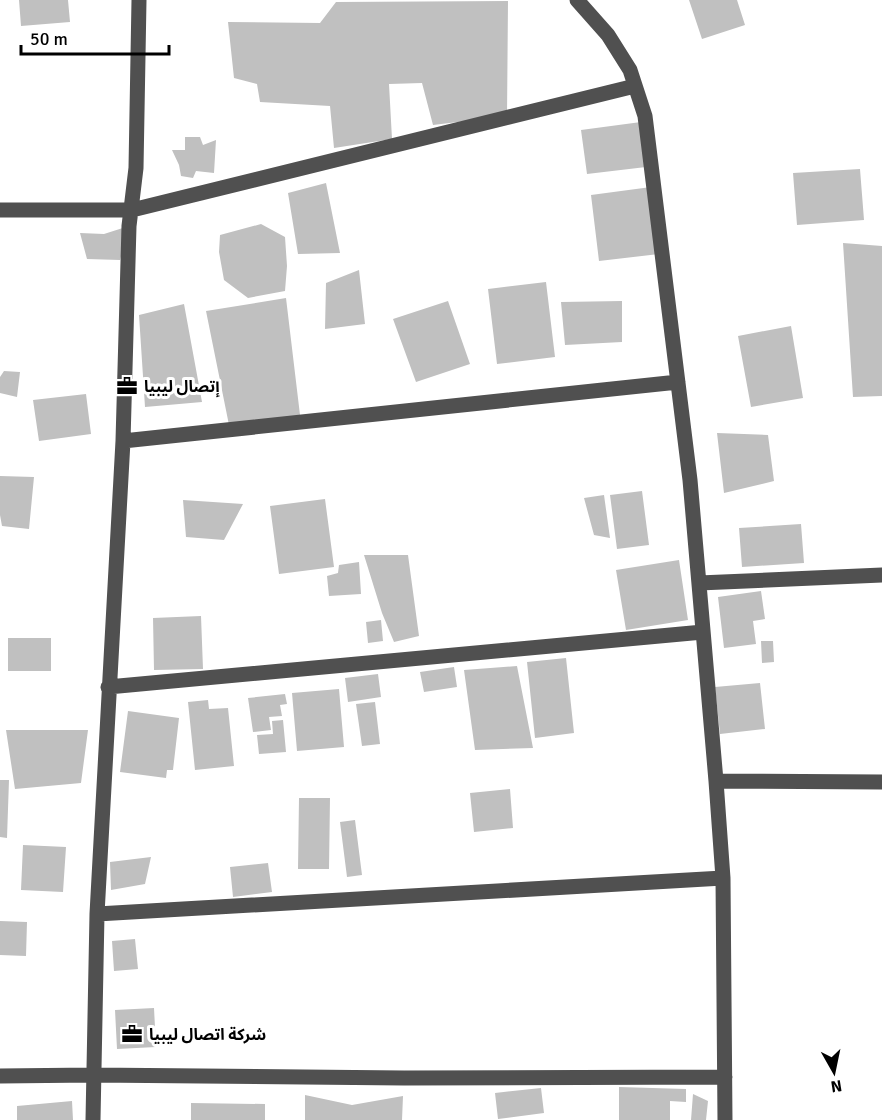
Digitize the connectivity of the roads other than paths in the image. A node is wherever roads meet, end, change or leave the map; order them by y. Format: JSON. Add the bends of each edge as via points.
{"nodes":[{"id":1,"x":139,"y":0,"type":"edge"},
{"id":2,"x":578,"y":0,"type":"edge"},
{"id":3,"x":635,"y":86,"type":"junction"},
{"id":4,"x":0,"y":210,"type":"edge"},
{"id":5,"x":132,"y":210,"type":"junction"},
{"id":6,"x":678,"y":382,"type":"junction"},
{"id":7,"x":123,"y":441,"type":"junction"},
{"id":8,"x":882,"y":574,"type":"edge"},
{"id":9,"x":699,"y":583,"type":"junction"},
{"id":10,"x":703,"y":632,"type":"junction"},
{"id":11,"x":108,"y":687,"type":"junction"},
{"id":12,"x":716,"y":781,"type":"junction"},
{"id":13,"x":882,"y":782,"type":"edge"},
{"id":14,"x":723,"y":878,"type":"junction"},
{"id":15,"x":97,"y":914,"type":"junction"},
{"id":16,"x":93,"y":1075,"type":"junction"},
{"id":17,"x":0,"y":1076,"type":"edge"},
{"id":18,"x":725,"y":1077,"type":"junction"},
{"id":19,"x":93,"y":1120,"type":"edge"},
{"id":20,"x":725,"y":1120,"type":"edge"}],
"edges":[{"from":1,"to":5,"type":"street"},
{"from":2,"to":3,"type":"street","via":[[608,35],[630,70]]},
{"from":3,"to":5,"type":"street"},
{"from":3,"to":6,"type":"street","via":[[645,116]]},
{"from":4,"to":5,"type":"street"},
{"from":5,"to":7,"type":"street"},
{"from":6,"to":7,"type":"street"},
{"from":6,"to":9,"type":"street"},
{"from":7,"to":11,"type":"street"},
{"from":8,"to":9,"type":"street"},
{"from":9,"to":10,"type":"street"},
{"from":10,"to":11,"type":"street"},
{"from":10,"to":12,"type":"street"},
{"from":11,"to":15,"type":"street"},
{"from":12,"to":13,"type":"street"},
{"from":12,"to":14,"type":"street"},
{"from":14,"to":15,"type":"street"},
{"from":14,"to":18,"type":"street"},
{"from":15,"to":16,"type":"street"},
{"from":16,"to":17,"type":"street"},
{"from":16,"to":18,"type":"street"},
{"from":16,"to":19,"type":"street"},
{"from":18,"to":20,"type":"street"}]}
